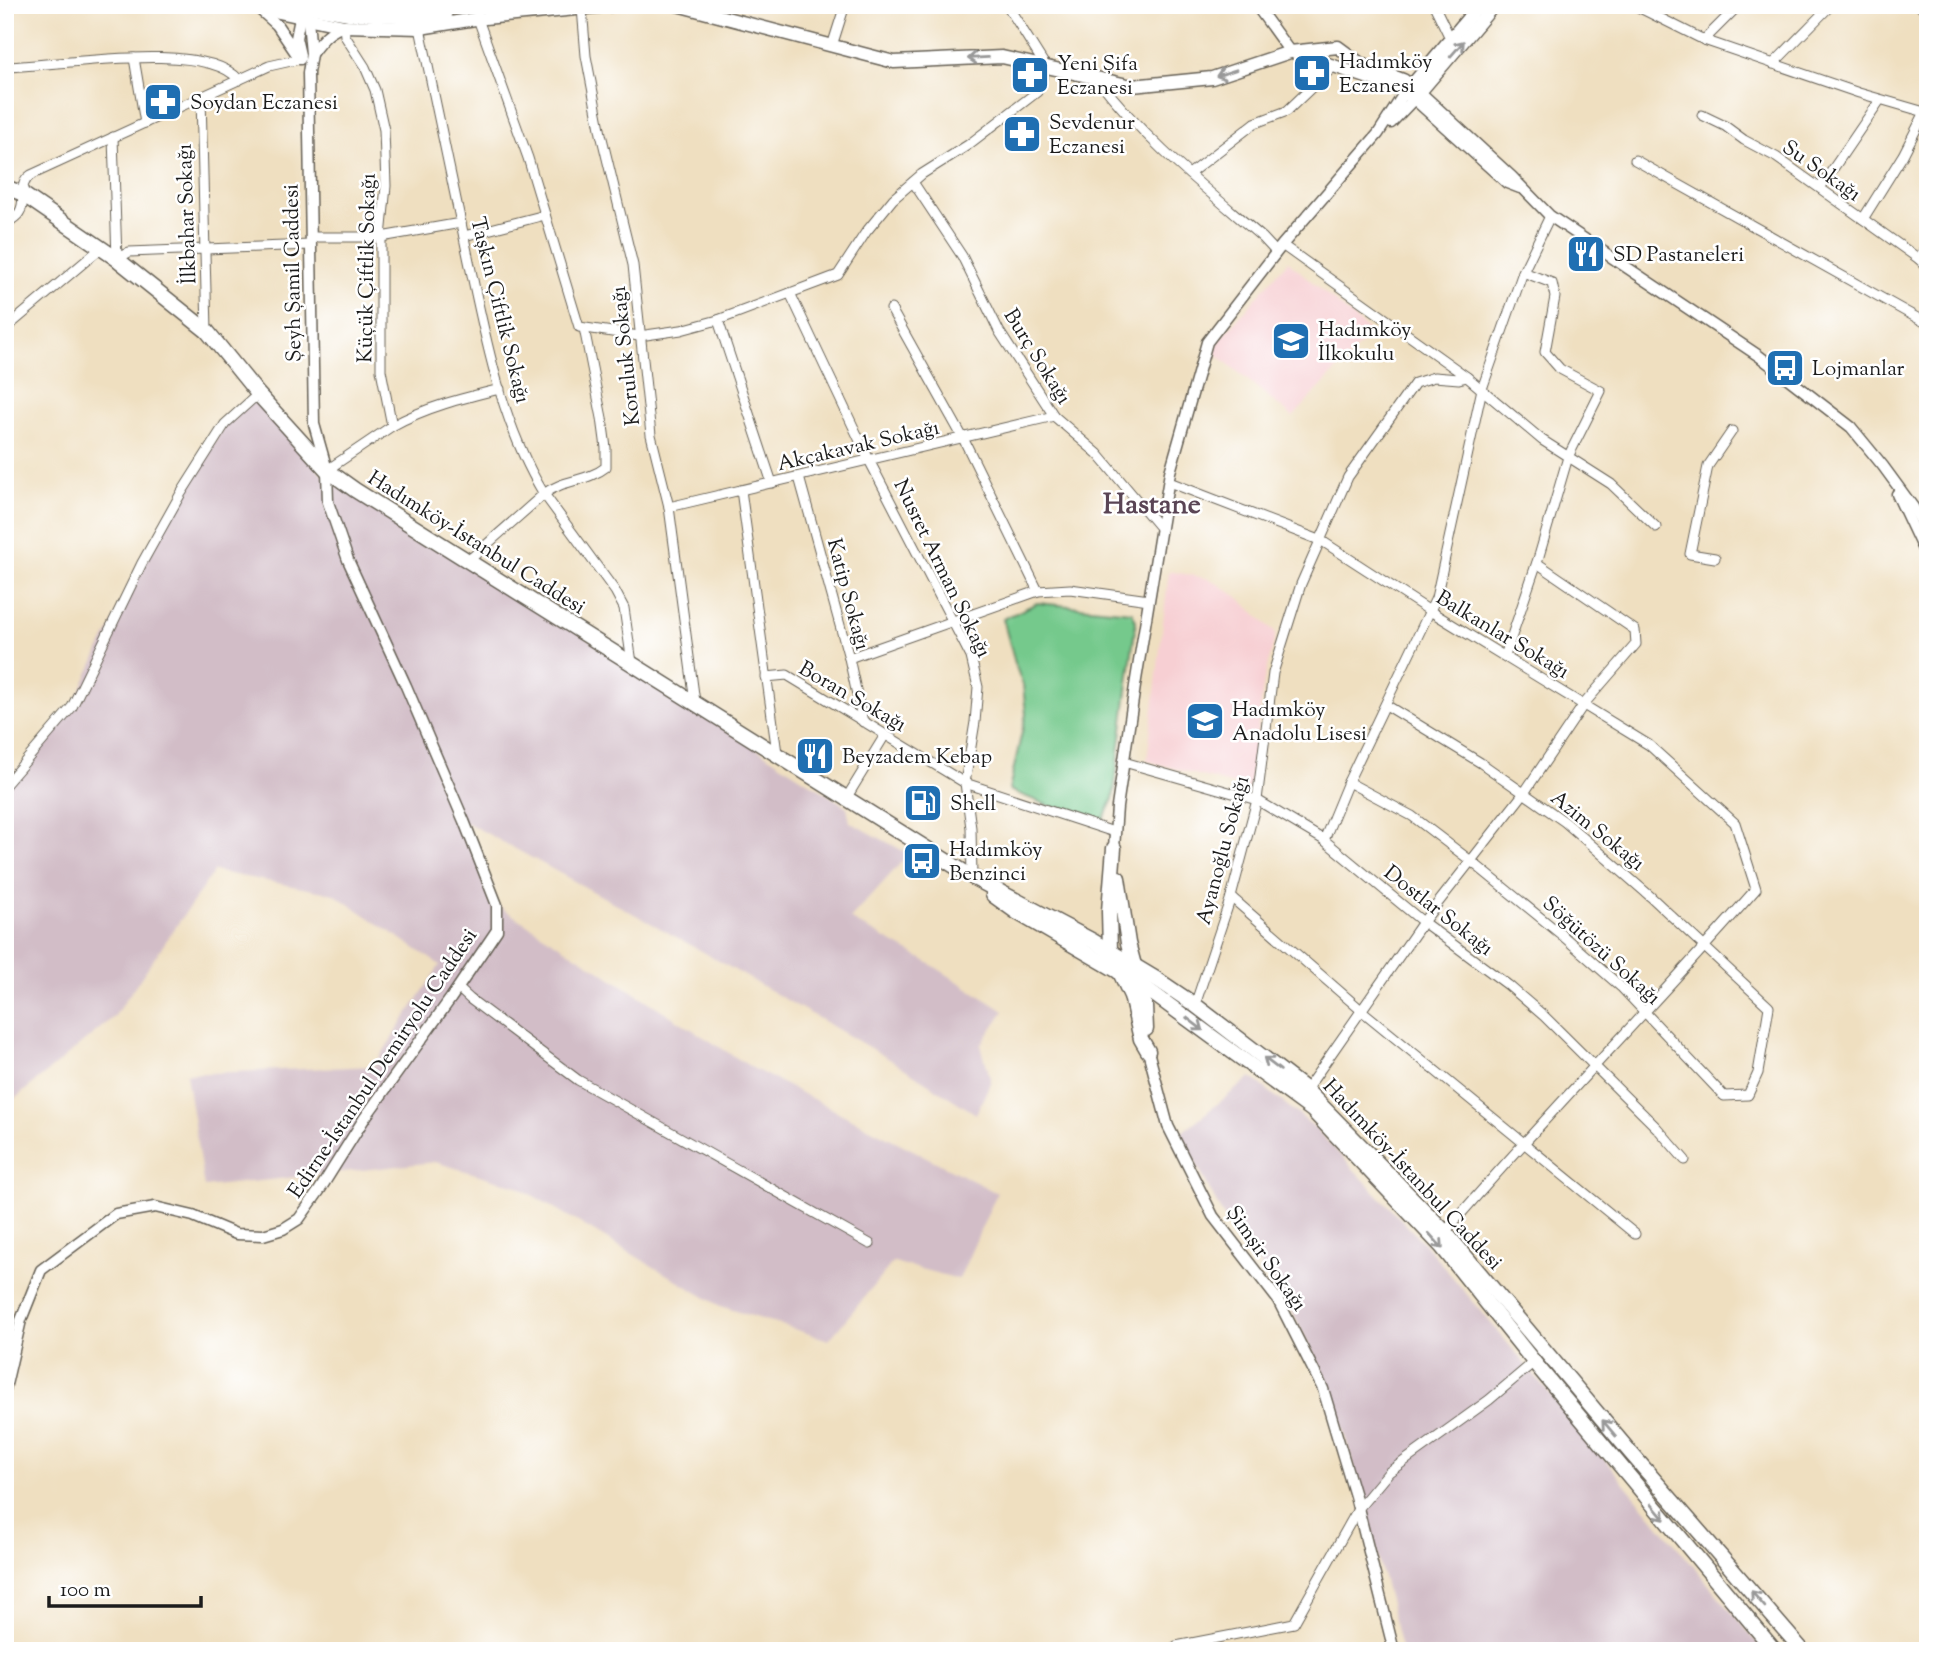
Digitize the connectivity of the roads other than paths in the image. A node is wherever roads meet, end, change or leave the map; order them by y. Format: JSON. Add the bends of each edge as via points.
{"nodes":[{"id":1,"x":617,"y":5,"type":"edge"},
{"id":2,"x":677,"y":5,"type":"edge"},
{"id":3,"x":845,"y":5,"type":"edge"},
{"id":4,"x":1007,"y":5,"type":"edge"},
{"id":5,"x":1256,"y":5,"type":"edge"},
{"id":6,"x":1434,"y":5,"type":"edge"},
{"id":7,"x":1479,"y":5,"type":"edge"},
{"id":8,"x":1494,"y":5,"type":"edge"},
{"id":9,"x":1633,"y":5,"type":"edge"},
{"id":10,"x":1659,"y":5,"type":"edge"},
{"id":11,"x":1739,"y":5,"type":"edge"},
{"id":12,"x":1831,"y":5,"type":"edge"},
{"id":13,"x":1919,"y":5,"type":"edge"},
{"id":14,"x":253,"y":7,"type":"edge"},
{"id":15,"x":582,"y":8,"type":"junction"},
{"id":16,"x":302,"y":12,"type":"edge"},
{"id":17,"x":1928,"y":13,"type":"edge"},
{"id":18,"x":1650,"y":15,"type":"junction"},
{"id":19,"x":477,"y":19,"type":"junction"},
{"id":20,"x":344,"y":26,"type":"junction"},
{"id":21,"x":420,"y":28,"type":"junction"},
{"id":22,"x":1450,"y":38,"type":"junction"},
{"id":23,"x":1704,"y":40,"type":"junction"},
{"id":24,"x":832,"y":46,"type":"junction"},
{"id":25,"x":1290,"y":52,"type":"junction"},
{"id":26,"x":306,"y":56,"type":"junction"},
{"id":27,"x":134,"y":58,"type":"junction"},
{"id":28,"x":1773,"y":64,"type":"junction"},
{"id":29,"x":5,"y":67,"type":"edge"},
{"id":30,"x":1046,"y":67,"type":"junction"},
{"id":31,"x":1333,"y":67,"type":"junction"},
{"id":32,"x":1098,"y":79,"type":"junction"},
{"id":33,"x":239,"y":80,"type":"junction"},
{"id":34,"x":1412,"y":92,"type":"junction"},
{"id":35,"x":201,"y":97,"type":"junction"},
{"id":36,"x":1880,"y":100,"type":"junction"},
{"id":37,"x":1926,"y":113,"type":"edge"},
{"id":38,"x":1702,"y":115,"type":"dead end"},
{"id":39,"x":145,"y":123,"type":"junction"},
{"id":40,"x":113,"y":137,"type":"junction"},
{"id":41,"x":1635,"y":160,"type":"dead end"},
{"id":42,"x":1189,"y":174,"type":"junction"},
{"id":43,"x":912,"y":182,"type":"junction"},
{"id":44,"x":5,"y":187,"type":"edge"},
{"id":45,"x":1820,"y":188,"type":"junction"},
{"id":46,"x":21,"y":193,"type":"junction"},
{"id":47,"x":545,"y":215,"type":"junction"},
{"id":48,"x":1550,"y":216,"type":"junction"},
{"id":49,"x":1863,"y":219,"type":"junction"},
{"id":50,"x":461,"y":223,"type":"junction"},
{"id":51,"x":5,"y":224,"type":"edge"},
{"id":52,"x":464,"y":236,"type":"junction"},
{"id":53,"x":381,"y":237,"type":"junction"},
{"id":54,"x":311,"y":241,"type":"junction"},
{"id":55,"x":1928,"y":242,"type":"edge"},
{"id":56,"x":101,"y":248,"type":"junction"},
{"id":57,"x":205,"y":248,"type":"junction"},
{"id":58,"x":1279,"y":248,"type":"junction"},
{"id":59,"x":117,"y":259,"type":"junction"},
{"id":60,"x":1919,"y":259,"type":"junction"},
{"id":61,"x":1928,"y":268,"type":"edge"},
{"id":62,"x":1524,"y":272,"type":"junction"},
{"id":63,"x":790,"y":293,"type":"junction"},
{"id":64,"x":891,"y":310,"type":"dead end"},
{"id":65,"x":718,"y":320,"type":"junction"},
{"id":66,"x":1928,"y":324,"type":"edge"},
{"id":67,"x":584,"y":328,"type":"junction"},
{"id":68,"x":5,"y":329,"type":"edge"},
{"id":69,"x":207,"y":331,"type":"junction"},
{"id":70,"x":639,"y":336,"type":"junction"},
{"id":71,"x":1467,"y":377,"type":"junction"},
{"id":72,"x":500,"y":389,"type":"junction"},
{"id":73,"x":1482,"y":389,"type":"junction"},
{"id":74,"x":258,"y":394,"type":"junction"},
{"id":75,"x":1054,"y":416,"type":"junction"},
{"id":76,"x":392,"y":426,"type":"junction"},
{"id":77,"x":1732,"y":431,"type":"dead end"},
{"id":78,"x":963,"y":438,"type":"junction"},
{"id":79,"x":1568,"y":457,"type":"junction"},
{"id":80,"x":869,"y":460,"type":"junction"},
{"id":81,"x":1884,"y":466,"type":"junction"},
{"id":82,"x":327,"y":470,"type":"junction"},
{"id":83,"x":799,"y":477,"type":"junction"},
{"id":84,"x":1169,"y":482,"type":"junction"},
{"id":85,"x":772,"y":483,"type":"junction"},
{"id":86,"x":741,"y":490,"type":"junction"},
{"id":87,"x":544,"y":494,"type":"junction"},
{"id":88,"x":669,"y":507,"type":"junction"},
{"id":89,"x":1656,"y":527,"type":"dead end"},
{"id":90,"x":1161,"y":529,"type":"junction"},
{"id":91,"x":1928,"y":534,"type":"edge"},
{"id":92,"x":1322,"y":541,"type":"junction"},
{"id":93,"x":1715,"y":558,"type":"dead end"},
{"id":94,"x":1928,"y":560,"type":"edge"},
{"id":95,"x":468,"y":561,"type":"junction"},
{"id":96,"x":1537,"y":563,"type":"junction"},
{"id":97,"x":1038,"y":591,"type":"junction"},
{"id":98,"x":1149,"y":600,"type":"junction"},
{"id":99,"x":1430,"y":611,"type":"junction"},
{"id":100,"x":953,"y":622,"type":"junction"},
{"id":101,"x":1505,"y":656,"type":"junction"},
{"id":102,"x":849,"y":658,"type":"junction"},
{"id":103,"x":632,"y":663,"type":"junction"},
{"id":104,"x":766,"y":677,"type":"junction"},
{"id":105,"x":695,"y":702,"type":"junction"},
{"id":106,"x":1584,"y":704,"type":"junction"},
{"id":107,"x":1386,"y":705,"type":"junction"},
{"id":108,"x":863,"y":722,"type":"junction"},
{"id":109,"x":885,"y":735,"type":"junction"},
{"id":110,"x":777,"y":753,"type":"junction"},
{"id":111,"x":1124,"y":762,"type":"junction"},
{"id":112,"x":1348,"y":782,"type":"junction"},
{"id":113,"x":965,"y":783,"type":"junction"},
{"id":114,"x":5,"y":785,"type":"edge"},
{"id":115,"x":1524,"y":793,"type":"junction"},
{"id":116,"x":847,"y":797,"type":"junction"},
{"id":117,"x":1257,"y":800,"type":"junction"},
{"id":118,"x":1114,"y":832,"type":"junction"},
{"id":119,"x":1324,"y":840,"type":"junction"},
{"id":120,"x":1114,"y":848,"type":"junction"},
{"id":121,"x":1472,"y":861,"type":"junction"},
{"id":122,"x":972,"y":877,"type":"junction"},
{"id":123,"x":1231,"y":897,"type":"junction"},
{"id":124,"x":1423,"y":922,"type":"junction"},
{"id":125,"x":1705,"y":947,"type":"junction"},
{"id":126,"x":1110,"y":951,"type":"junction"},
{"id":127,"x":1134,"y":965,"type":"junction"},
{"id":128,"x":1118,"y":970,"type":"junction"},
{"id":129,"x":1140,"y":984,"type":"junction"},
{"id":130,"x":458,"y":988,"type":"junction"},
{"id":131,"x":1195,"y":1005,"type":"junction"},
{"id":132,"x":1769,"y":1007,"type":"joint"},
{"id":133,"x":1361,"y":1010,"type":"junction"},
{"id":134,"x":1645,"y":1011,"type":"junction"},
{"id":135,"x":1148,"y":1051,"type":"junction"},
{"id":136,"x":1594,"y":1068,"type":"junction"},
{"id":137,"x":1306,"y":1090,"type":"junction"},
{"id":138,"x":1523,"y":1141,"type":"junction"},
{"id":139,"x":1685,"y":1160,"type":"dead end"},
{"id":140,"x":1445,"y":1231,"type":"junction"},
{"id":141,"x":1635,"y":1234,"type":"dead end"},
{"id":142,"x":870,"y":1244,"type":"dead end"},
{"id":143,"x":1534,"y":1362,"type":"junction"},
{"id":144,"x":5,"y":1389,"type":"edge"},
{"id":145,"x":1358,"y":1509,"type":"junction"},
{"id":146,"x":1170,"y":1651,"type":"edge"},
{"id":147,"x":1394,"y":1651,"type":"edge"},
{"id":148,"x":1775,"y":1651,"type":"edge"},
{"id":149,"x":1804,"y":1651,"type":"edge"}],
"edges":[{"from":1,"to":15,"type":"main road"},
{"from":2,"to":24,"type":"main road"},
{"from":3,"to":24,"type":"street"},
{"from":4,"to":30,"type":"street"},
{"from":5,"to":25,"type":"street"},
{"from":6,"to":22,"type":"street"},
{"from":7,"to":22,"type":"main road"},
{"from":34,"to":8,"type":"main road","one_way":true},
{"from":9,"to":18,"type":"street"},
{"from":10,"to":18,"type":"street"},
{"from":11,"to":23,"type":"street"},
{"from":12,"to":28,"type":"street"},
{"from":13,"to":17,"type":"street"},
{"from":14,"to":16,"type":"main road"},
{"from":14,"to":26,"type":"street"},
{"from":15,"to":19,"type":"main road"},
{"from":15,"to":70,"type":"street","name":"Koruluk Sokağı","via":[[600,134],[633,265]]},
{"from":16,"to":19,"type":"main road"},
{"from":16,"to":20,"type":"main road"},
{"from":16,"to":26,"type":"street","name":"Şeyh Şamil Caddesi","via":[[296,38]]},
{"from":18,"to":23,"type":"street"},
{"from":19,"to":21,"type":"main road"},
{"from":19,"to":47,"type":"street"},
{"from":20,"to":21,"type":"main road"},
{"from":20,"to":26,"type":"street","via":[[334,29]]},
{"from":20,"to":53,"type":"street","name":"Küçük Çiftlik Sokağı","via":[[375,90],[384,131],[386,186]]},
{"from":21,"to":50,"type":"street","name":"Taşkın Çiftlik Sokağı"},
{"from":22,"to":34,"type":"main road"},
{"from":23,"to":28,"type":"street"},
{"from":30,"to":24,"type":"main road","one_way":true,"via":[[1002,57],[894,62]]},
{"from":25,"to":31,"type":"main road"},
{"from":25,"to":32,"type":"main road","one_way":true,"via":[[1212,78],[1132,86]]},
{"from":25,"to":34,"type":"main road","via":[[1338,47]]},
{"from":26,"to":33,"type":"street"},
{"from":26,"to":54,"type":"street","name":"Şeyh Şamil Caddesi"},
{"from":27,"to":29,"type":"street"},
{"from":27,"to":33,"type":"street","via":[[205,61],[233,72]]},
{"from":27,"to":39,"type":"street"},
{"from":28,"to":36,"type":"street"},
{"from":30,"to":32,"type":"main road"},
{"from":30,"to":43,"type":"street","via":[[1037,92]]},
{"from":31,"to":34,"type":"main road"},
{"from":31,"to":42,"type":"street","via":[[1287,111],[1255,123]]},
{"from":32,"to":42,"type":"street","via":[[1118,106]]},
{"from":33,"to":35,"type":"street"},
{"from":34,"to":48,"type":"street","via":[[1512,177]]},
{"from":34,"to":58,"type":"street"},
{"from":35,"to":39,"type":"street"},
{"from":35,"to":57,"type":"street","name":"İlkbahar Sokağı"},
{"from":36,"to":37,"type":"street"},
{"from":36,"to":45,"type":"street"},
{"from":37,"to":49,"type":"street"},
{"from":38,"to":45,"type":"street","name":"Su Sokağı"},
{"from":39,"to":40,"type":"street"},
{"from":40,"to":46,"type":"street","via":[[31,175]]},
{"from":40,"to":59,"type":"street"},
{"from":41,"to":66,"type":"street"},
{"from":42,"to":58,"type":"street"},
{"from":43,"to":63,"type":"street","via":[[873,224],[838,275]]},
{"from":43,"to":75,"type":"street","name":"Burç Sokağı","via":[[962,256],[999,331]]},
{"from":44,"to":46,"type":"main road","name":"Hadımköy-İstanbul Caddesi"},
{"from":45,"to":49,"type":"street","name":"Su Sokağı"},
{"from":46,"to":51,"type":"street","via":[[19,214]]},
{"from":46,"to":56,"type":"main road","name":"Hadımköy-İstanbul Caddesi"},
{"from":47,"to":52,"type":"street"},
{"from":47,"to":67,"type":"street","via":[[579,327]]},
{"from":48,"to":62,"type":"street"},
{"from":48,"to":81,"type":"street","via":[[1759,356],[1851,427]]},
{"from":49,"to":60,"type":"street","name":"Su Sokağı"},
{"from":50,"to":52,"type":"street","name":"Taşkın Çiftlik Sokağı"},
{"from":50,"to":53,"type":"street"},
{"from":52,"to":72,"type":"street","name":"Taşkın Çiftlik Sokağı"},
{"from":53,"to":54,"type":"street"},
{"from":53,"to":76,"type":"street","name":"Küçük Çiftlik Sokağı","via":[[381,370]]},
{"from":54,"to":57,"type":"street"},
{"from":54,"to":82,"type":"street","name":"Şeyh Şamil Caddesi","via":[[314,424]]},
{"from":55,"to":60,"type":"street"},
{"from":56,"to":59,"type":"main road","name":"Hadımköy-İstanbul Caddesi"},
{"from":56,"to":68,"type":"street"},
{"from":57,"to":59,"type":"street","via":[[129,252]]},
{"from":57,"to":69,"type":"street","name":"İlkbahar Sokağı"},
{"from":58,"to":71,"type":"street"},
{"from":58,"to":84,"type":"street","via":[[1207,342]]},
{"from":59,"to":69,"type":"main road","name":"Hadımköy-İstanbul Caddesi"},
{"from":60,"to":61,"type":"street","name":"Su Sokağı"},
{"from":62,"to":73,"type":"street"},
{"from":62,"to":79,"type":"street","via":[[1552,283],[1555,297],[1545,352],[1560,369],[1601,391]]},
{"from":63,"to":65,"type":"street"},
{"from":63,"to":80,"type":"street","name":"Nusret Arman Sokağı"},
{"from":64,"to":78,"type":"street"},
{"from":65,"to":70,"type":"street"},
{"from":65,"to":85,"type":"street"},
{"from":67,"to":70,"type":"street"},
{"from":67,"to":87,"type":"street","via":[[602,418],[606,467],[586,478],[555,485]]},
{"from":69,"to":74,"type":"main road","name":"Hadımköy-İstanbul Caddesi"},
{"from":70,"to":88,"type":"street","name":"Koruluk Sokağı","via":[[651,435]]},
{"from":71,"to":73,"type":"street"},
{"from":71,"to":92,"type":"street","name":"Ayanoğlu Sokağı","via":[[1433,377],[1415,383],[1348,477]]},
{"from":72,"to":76,"type":"street","via":[[456,400]]},
{"from":72,"to":87,"type":"street","name":"Taşkın Çiftlik Sokağı","via":[[528,467]]},
{"from":73,"to":79,"type":"street"},
{"from":73,"to":99,"type":"street"},
{"from":74,"to":82,"type":"main road","name":"Hadımköy-İstanbul Caddesi"},
{"from":74,"to":114,"type":"street","via":[[225,424],[180,495],[72,707]]},
{"from":75,"to":78,"type":"street","name":"Akçakavak Sokağı"},
{"from":75,"to":90,"type":"street","name":"Burç Sokağı","via":[[1098,454]]},
{"from":76,"to":82,"type":"street"},
{"from":77,"to":93,"type":"street","via":[[1708,466],[1690,554]]},
{"from":78,"to":80,"type":"street","name":"Akçakavak Sokağı"},
{"from":78,"to":97,"type":"street"},
{"from":79,"to":89,"type":"street","via":[[1611,484]]},
{"from":79,"to":96,"type":"street"},
{"from":80,"to":83,"type":"street","name":"Akçakavak Sokağı"},
{"from":80,"to":100,"type":"street","name":"Nusret Arman Sokağı"},
{"from":81,"to":91,"type":"street"},
{"from":81,"to":94,"type":"street"},
{"from":82,"to":95,"type":"main road","name":"Hadımköy-İstanbul Caddesi"},
{"from":82,"to":130,"type":"street","name":"Edirne-İstanbul Demiryolu Caddesi","via":[[328,502],[348,560],[497,905],[497,930]]},
{"from":83,"to":85,"type":"street","name":"Akçakavak Sokağı"},
{"from":83,"to":102,"type":"street","name":"Katip Sokağı"},
{"from":84,"to":90,"type":"street"},
{"from":84,"to":92,"type":"street","name":"Balkanlar Sokağı"},
{"from":85,"to":86,"type":"street","name":"Akçakavak Sokağı"},
{"from":86,"to":88,"type":"street","name":"Akçakavak Sokağı"},
{"from":86,"to":104,"type":"street"},
{"from":87,"to":95,"type":"street"},
{"from":87,"to":103,"type":"street","name":"Taşkın Çiftlik Sokağı","via":[[624,608]]},
{"from":88,"to":105,"type":"street","name":"Koruluk Sokağı"},
{"from":90,"to":98,"type":"street"},
{"from":92,"to":99,"type":"street","name":"Balkanlar Sokağı"},
{"from":92,"to":117,"type":"street","name":"Ayanoğlu Sokağı","via":[[1301,584],[1273,673]]},
{"from":95,"to":103,"type":"main road","name":"Hadımköy-İstanbul Caddesi"},
{"from":96,"to":101,"type":"street"},
{"from":96,"to":106,"type":"street","via":[[1635,630],[1636,644]]},
{"from":97,"to":98,"type":"street","via":[[1070,589]]},
{"from":97,"to":100,"type":"street"},
{"from":98,"to":111,"type":"street"},
{"from":99,"to":101,"type":"street","name":"Balkanlar Sokağı"},
{"from":99,"to":107,"type":"street"},
{"from":100,"to":102,"type":"street"},
{"from":100,"to":113,"type":"street","name":"Nusret Arman Sokağı","via":[[971,657],[978,687]]},
{"from":101,"to":106,"type":"street","name":"Balkanlar Sokağı"},
{"from":102,"to":108,"type":"street","name":"Katip Sokağı"},
{"from":103,"to":105,"type":"main road","name":"Hadımköy-İstanbul Caddesi"},
{"from":104,"to":108,"type":"street","name":"Boran Sokağı","via":[[787,676]]},
{"from":104,"to":110,"type":"street"},
{"from":105,"to":110,"type":"main road","name":"Hadımköy-İstanbul Caddesi"},
{"from":106,"to":115,"type":"street"},
{"from":106,"to":125,"type":"street","name":"Balkanlar Sokağı","via":[[1648,745],[1735,823],[1756,889]]},
{"from":107,"to":112,"type":"street"},
{"from":107,"to":115,"type":"street","name":"Azim Sokağı"},
{"from":108,"to":109,"type":"street","name":"Boran Sokağı"},
{"from":109,"to":113,"type":"street","name":"Boran Sokağı"},
{"from":109,"to":116,"type":"street"},
{"from":110,"to":116,"type":"main road","name":"Hadımköy-İstanbul Caddesi"},
{"from":111,"to":117,"type":"street","name":"Dostlar Sokağı"},
{"from":111,"to":118,"type":"street"},
{"from":112,"to":119,"type":"street"},
{"from":112,"to":121,"type":"street","name":"Söğütözü Sokağı","via":[[1412,816]]},
{"from":113,"to":118,"type":"street","name":"Boran Sokağı"},
{"from":113,"to":122,"type":"street","name":"Nusret Arman Sokağı"},
{"from":115,"to":121,"type":"street"},
{"from":115,"to":125,"type":"street","name":"Azim Sokağı","via":[[1595,846]]},
{"from":116,"to":122,"type":"main road","name":"Hadımköy-İstanbul Caddesi"},
{"from":117,"to":119,"type":"street","name":"Dostlar Sokağı"},
{"from":117,"to":123,"type":"street","name":"Ayanoğlu Sokağı"},
{"from":118,"to":120,"type":"street"},
{"from":119,"to":124,"type":"street","name":"Dostlar Sokağı"},
{"from":120,"to":126,"type":"main road"},
{"from":120,"to":127,"type":"main road"},
{"from":121,"to":124,"type":"street"},
{"from":121,"to":134,"type":"street","name":"Söğütözü Sokağı"},
{"from":122,"to":126,"type":"main road","name":"Hadımköy-İstanbul Caddesi"},
{"from":122,"to":128,"type":"main road","name":"Hadımköy-İstanbul Caddesi","via":[[1018,913]]},
{"from":123,"to":131,"type":"street","name":"Ayanoğlu Sokağı"},
{"from":123,"to":133,"type":"street"},
{"from":124,"to":133,"type":"street"},
{"from":124,"to":136,"type":"street","name":"Dostlar Sokağı","via":[[1508,985]]},
{"from":125,"to":132,"type":"street","name":"Azim Sokağı"},
{"from":125,"to":134,"type":"street"},
{"from":126,"to":127,"type":"main road","name":"Hadımköy-İstanbul Caddesi"},
{"from":126,"to":128,"type":"main road"},
{"from":127,"to":129,"type":"main road"},
{"from":127,"to":131,"type":"main road","name":"Hadımköy-İstanbul Caddesi"},
{"from":128,"to":129,"type":"main road","name":"Hadımköy-İstanbul Caddesi"},
{"from":128,"to":135,"type":"main road"},
{"from":129,"to":135,"type":"main road"},
{"from":129,"to":143,"type":"main road","name":"Hadımköy-İstanbul Caddesi","one_way":true,"via":[[1312,1110],[1442,1247]]},
{"from":130,"to":142,"type":"street","via":[[578,1080]]},
{"from":130,"to":144,"type":"street","name":"Edirne-İstanbul Demiryolu Caddesi","via":[[299,1219],[263,1236],[236,1234],[194,1216],[155,1207],[116,1214],[41,1270],[21,1320]]},
{"from":137,"to":131,"type":"main road","name":"Hadımköy-İstanbul Caddesi","one_way":true},
{"from":132,"to":134,"type":"street","name":"Söğütözü Sokağı","via":[[1758,1073],[1748,1096],[1724,1096]]},
{"from":133,"to":137,"type":"street"},
{"from":133,"to":138,"type":"street"},
{"from":134,"to":136,"type":"street"},
{"from":135,"to":145,"type":"street","name":"Şimşir Sokağı","via":[[1168,1126],[1213,1216],[1278,1300],[1323,1389]]},
{"from":136,"to":138,"type":"street"},
{"from":136,"to":139,"type":"street","name":"Dostlar Sokağı"},
{"from":137,"to":140,"type":"main road","name":"Hadımköy-İstanbul Caddesi"},
{"from":138,"to":140,"type":"street"},
{"from":138,"to":141,"type":"street"},
{"from":149,"to":140,"type":"main road","name":"Hadımköy-İstanbul Caddesi","one_way":true},
{"from":143,"to":145,"type":"street","via":[[1389,1472]]},
{"from":143,"to":148,"type":"main road","name":"Hadımköy-İstanbul Caddesi","one_way":true},
{"from":145,"to":146,"type":"street","via":[[1294,1623],[1176,1646]]},
{"from":145,"to":147,"type":"street","name":"Şimşir Sokağı"}]}
